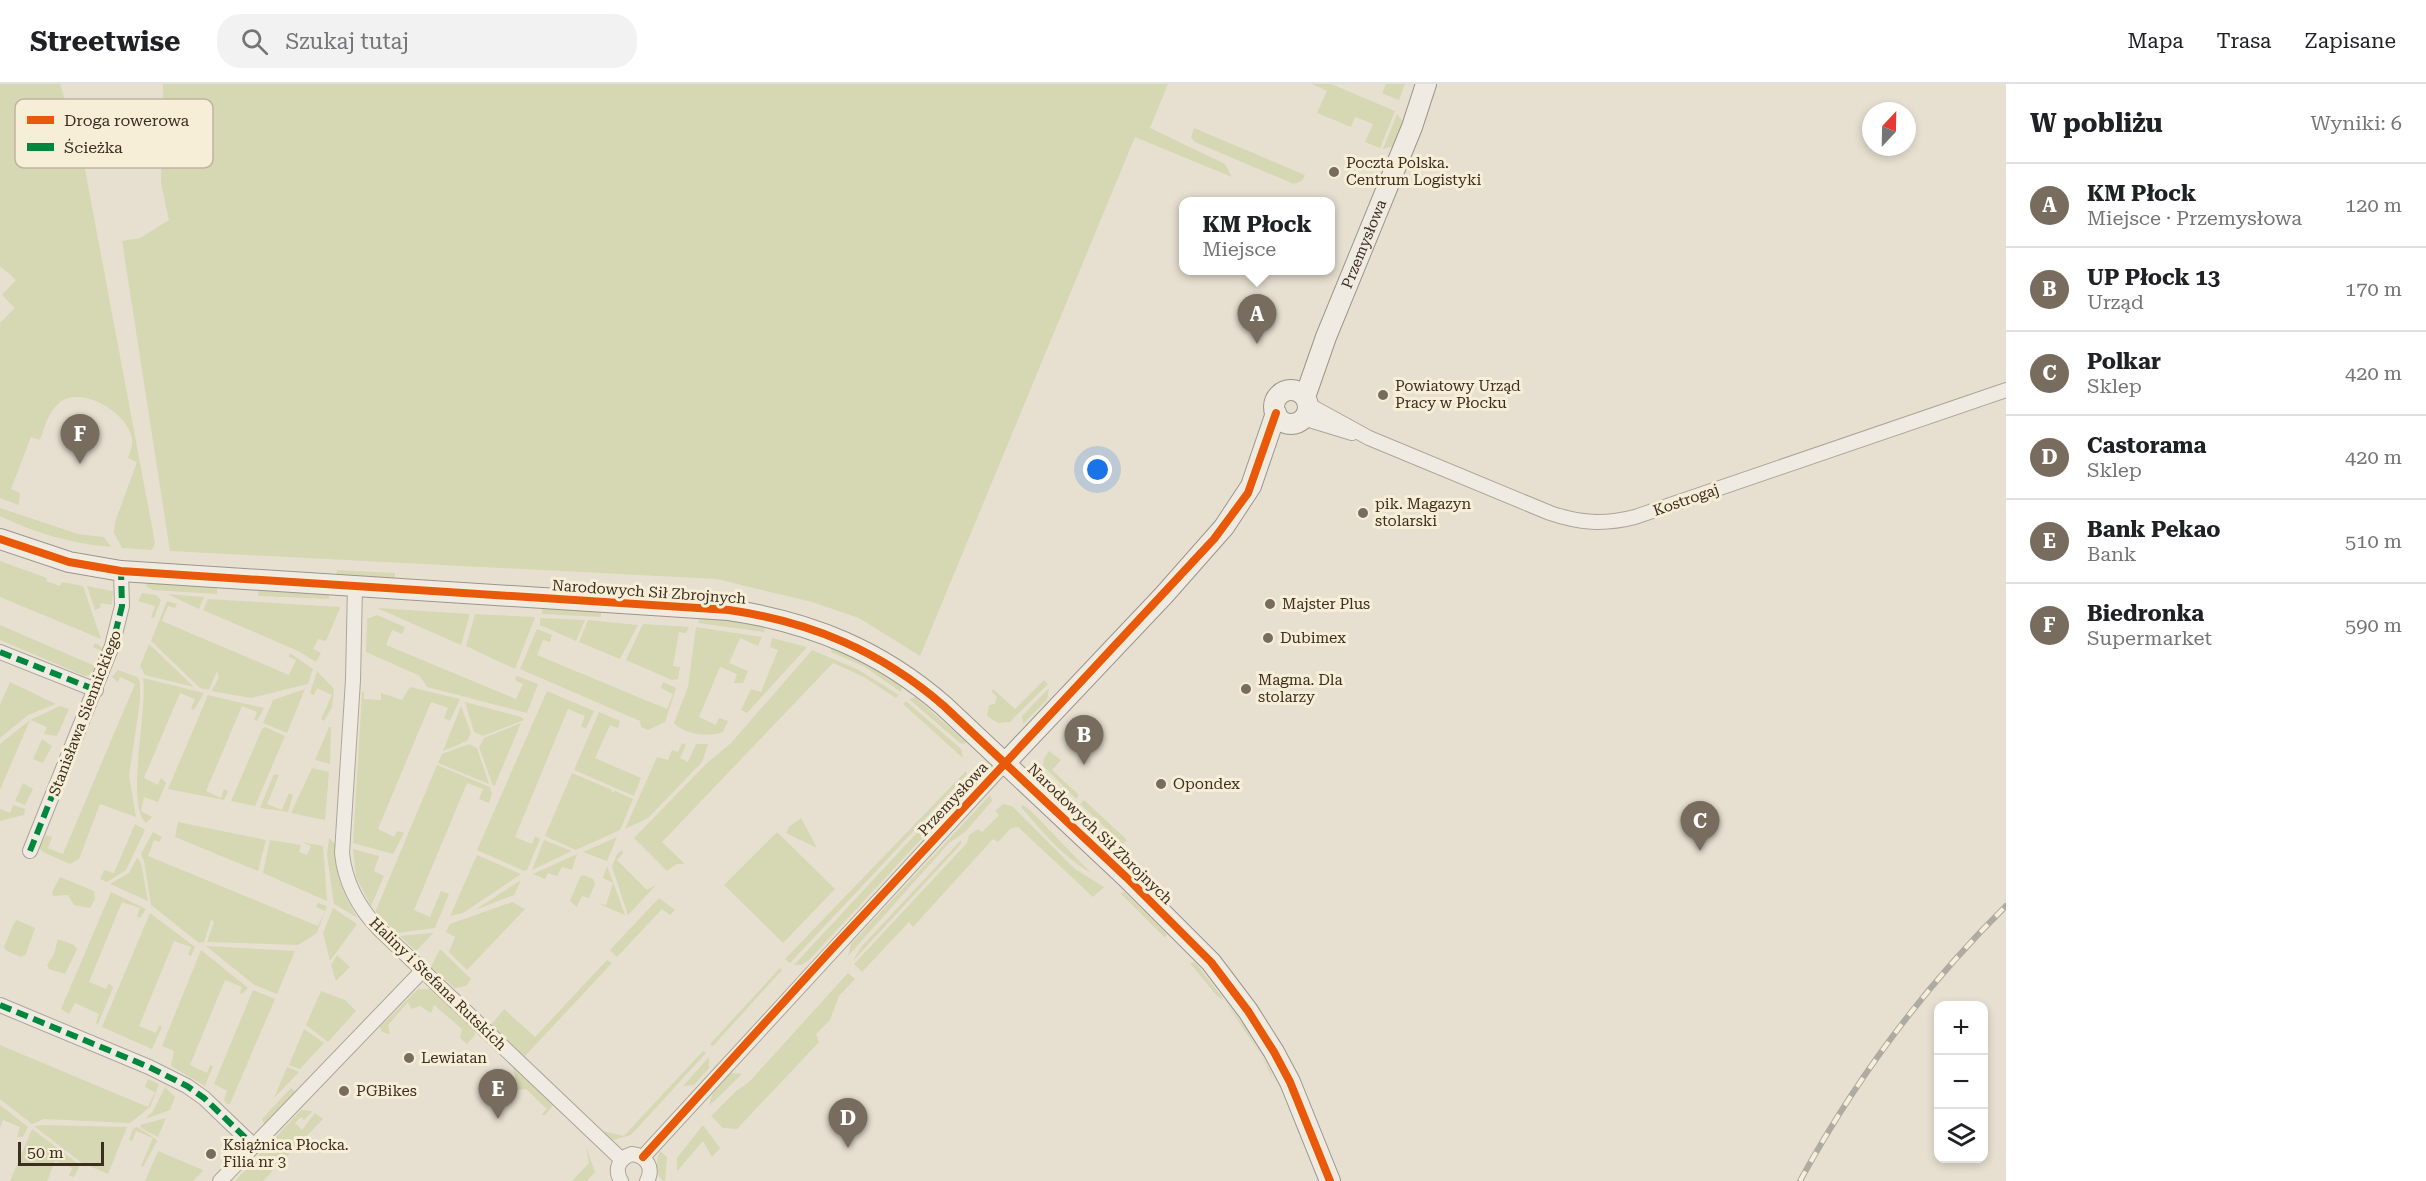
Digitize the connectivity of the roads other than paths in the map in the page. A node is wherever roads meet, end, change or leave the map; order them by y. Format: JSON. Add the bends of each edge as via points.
{"nodes":[{"id":1,"x":1426,"y":84,"type":"edge"},
{"id":2,"x":2006,"y":390,"type":"edge"},
{"id":3,"x":1295,"y":408,"type":"junction"},
{"id":4,"x":0,"y":539,"type":"edge"},
{"id":5,"x":121,"y":571,"type":"junction"},
{"id":6,"x":354,"y":586,"type":"junction"},
{"id":7,"x":0,"y":652,"type":"edge"},
{"id":8,"x":96,"y":690,"type":"junction"},
{"id":9,"x":1006,"y":762,"type":"junction"},
{"id":10,"x":30,"y":851,"type":"dead end"},
{"id":11,"x":422,"y":970,"type":"junction"},
{"id":12,"x":0,"y":1005,"type":"edge"},
{"id":13,"x":254,"y":1146,"type":"junction"},
{"id":14,"x":644,"y":1157,"type":"junction"},
{"id":15,"x":622,"y":1160,"type":"junction"},
{"id":16,"x":220,"y":1181,"type":"edge"},
{"id":17,"x":621,"y":1181,"type":"edge"},
{"id":18,"x":648,"y":1181,"type":"edge"},
{"id":19,"x":1330,"y":1181,"type":"edge"}],
"edges":[{"from":1,"to":3,"type":"street","name":"Przemysłowa","via":[[1412,127]]},
{"from":2,"to":3,"type":"street","name":"Kostrogaj","via":[[1635,517],[1589,523],[1564,518]]},
{"from":3,"to":9,"type":"street","name":"Przemysłowa","via":[[1251,486],[1214,539]]},
{"from":4,"to":5,"type":"street","name":"Narodowych Sił Zbrojnych","via":[[69,562]]},
{"from":5,"to":6,"type":"street","name":"Narodowych Sił Zbrojnych"},
{"from":5,"to":8,"type":"street","name":"Stanisława Siennickiego","via":[[119,624]]},
{"from":6,"to":9,"type":"street","name":"Narodowych Sił Zbrojnych","via":[[704,607],[790,622],[852,644],[896,668],[944,705]]},
{"from":6,"to":11,"type":"street","name":"Haliny i Stefana Rutskich","via":[[344,868],[358,905],[367,917]]},
{"from":7,"to":8,"type":"street"},
{"from":8,"to":10,"type":"street","name":"Stanisława Siennickiego"},
{"from":9,"to":14,"type":"street","name":"Przemysłowa"},
{"from":9,"to":19,"type":"street","name":"Narodowych Sił Zbrojnych","via":[[1183,933],[1226,982],[1282,1067]]},
{"from":11,"to":13,"type":"street"},
{"from":11,"to":15,"type":"street","name":"Haliny i Stefana Rutskich"},
{"from":12,"to":13,"type":"street","via":[[187,1086]]},
{"from":13,"to":16,"type":"street"},
{"from":14,"to":15,"type":"street","via":[[632,1154]]},
{"from":14,"to":18,"type":"street","via":[[650,1168]]},
{"from":15,"to":17,"type":"street","via":[[617,1171]]}]}
